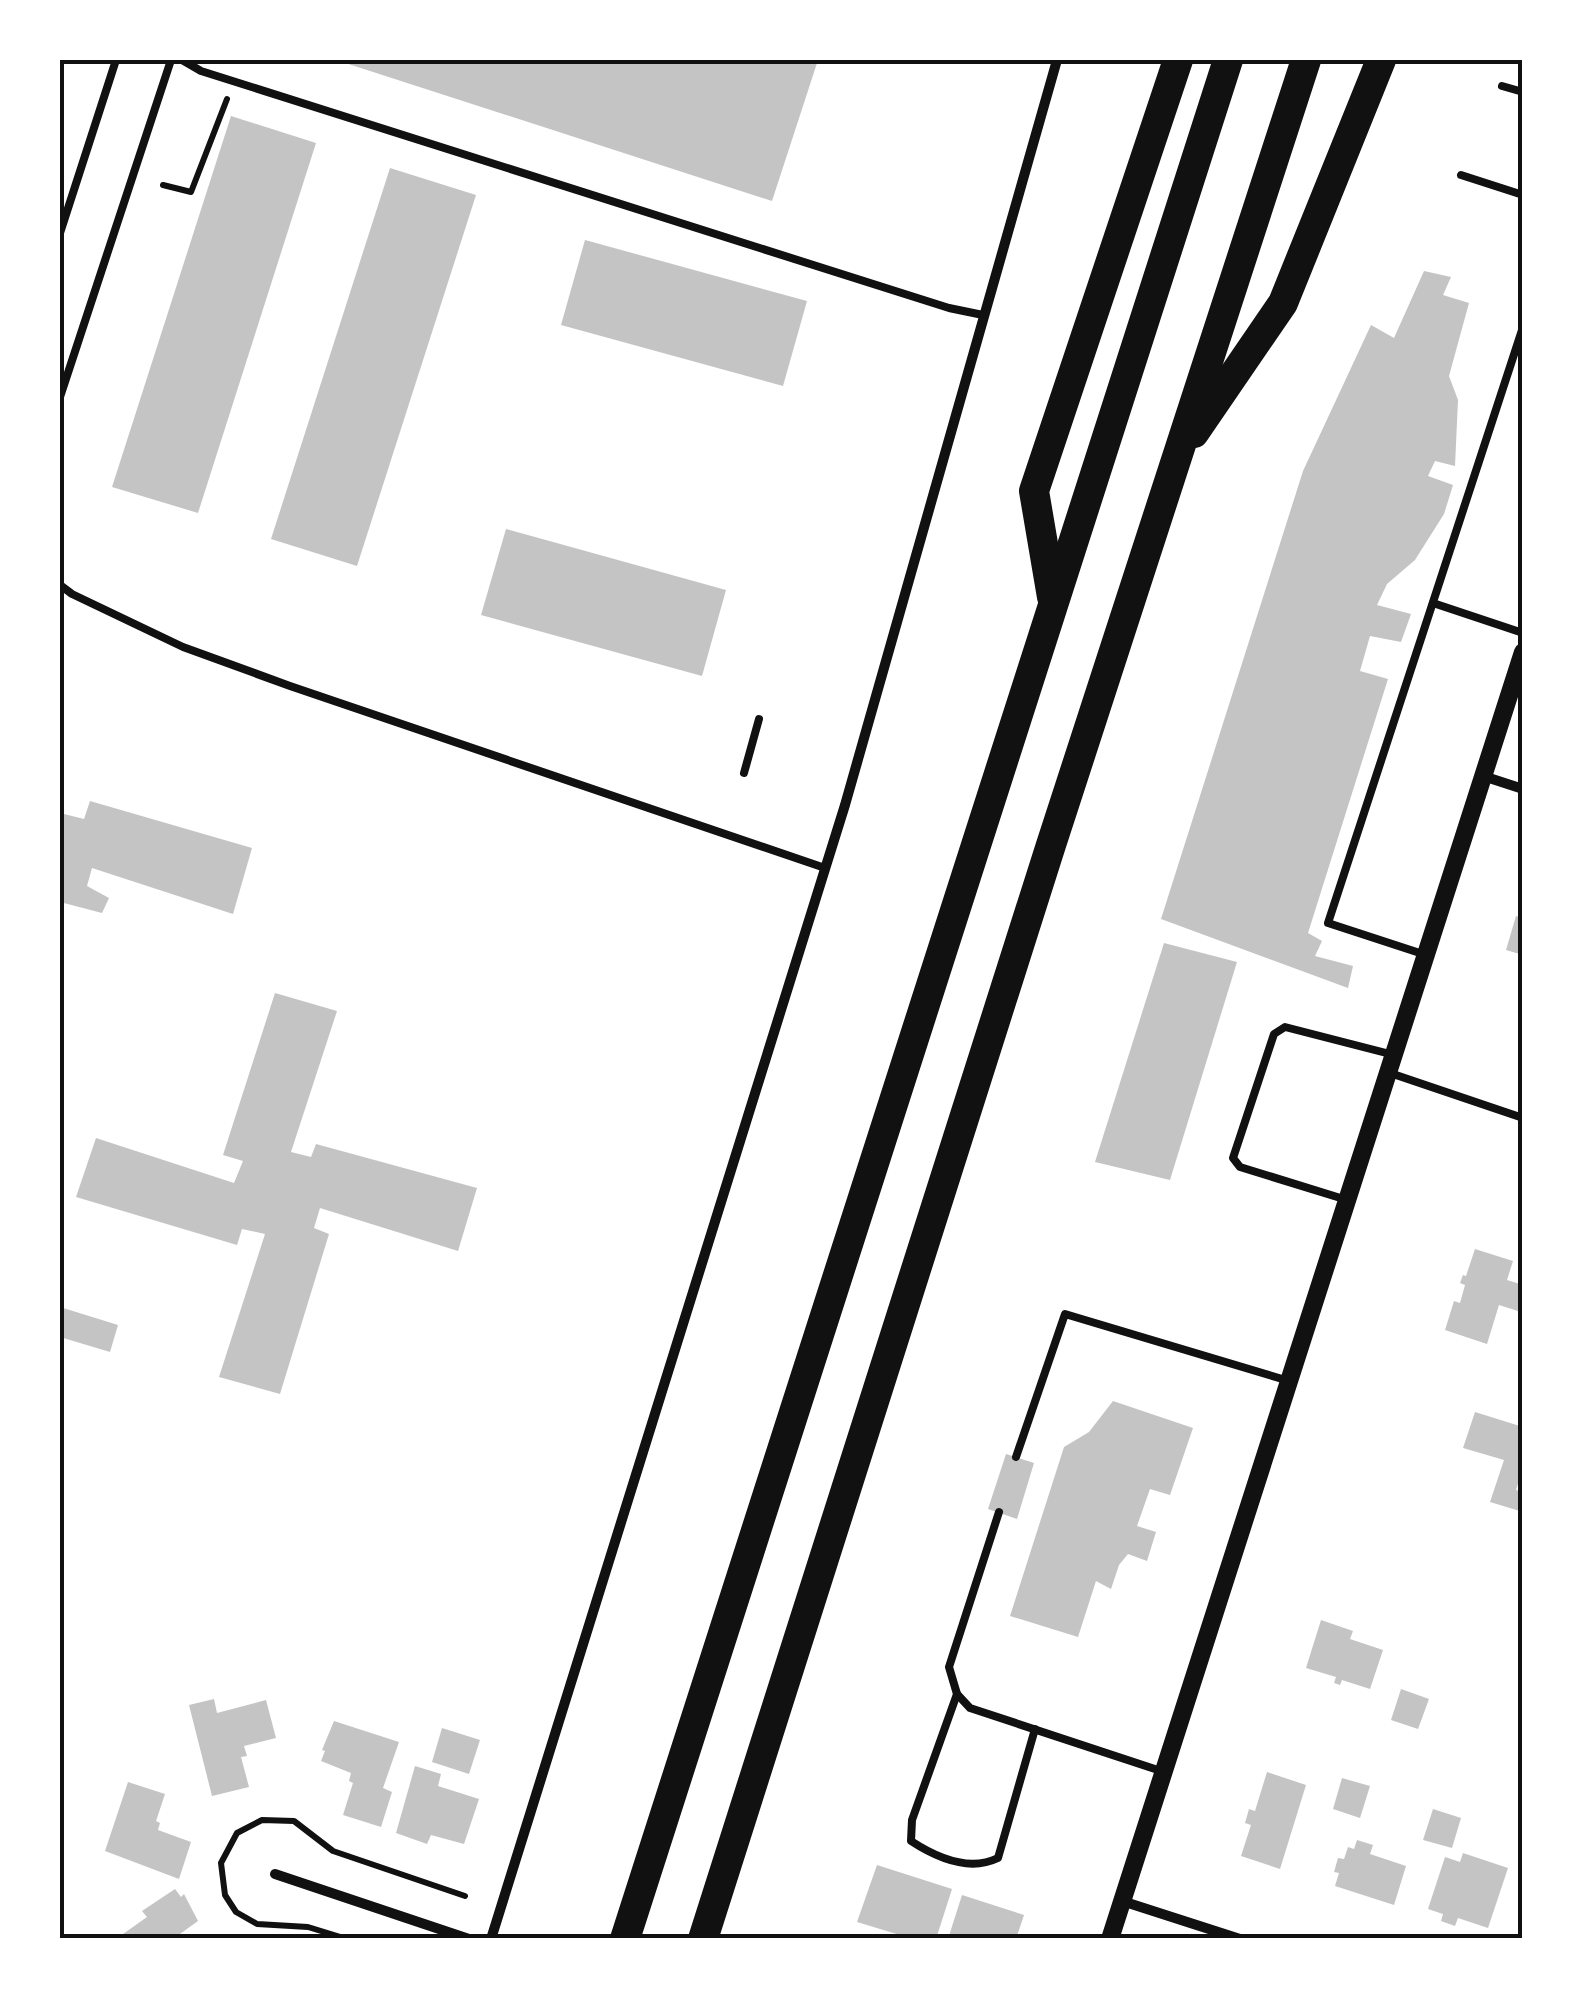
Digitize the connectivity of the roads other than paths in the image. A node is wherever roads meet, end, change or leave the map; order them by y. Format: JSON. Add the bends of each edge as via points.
{"nodes":[{"id":1,"x":116,"y":60,"type":"edge"},
{"id":2,"x":171,"y":60,"type":"edge"},
{"id":3,"x":182,"y":60,"type":"edge"},
{"id":4,"x":1057,"y":60,"type":"edge"},
{"id":5,"x":1178,"y":60,"type":"edge"},
{"id":6,"x":1228,"y":60,"type":"edge"},
{"id":7,"x":1306,"y":60,"type":"edge"},
{"id":8,"x":1381,"y":60,"type":"edge"},
{"id":9,"x":1502,"y":86,"type":"dead end"},
{"id":10,"x":1523,"y":92,"type":"edge"},
{"id":11,"x":1461,"y":174,"type":"dead end"},
{"id":12,"x":1523,"y":195,"type":"edge"},
{"id":13,"x":60,"y":233,"type":"edge"},
{"id":14,"x":983,"y":315,"type":"junction"},
{"id":15,"x":1523,"y":327,"type":"edge"},
{"id":16,"x":60,"y":398,"type":"edge"},
{"id":17,"x":1176,"y":460,"type":"junction"},
{"id":18,"x":60,"y":585,"type":"edge"},
{"id":19,"x":1433,"y":603,"type":"junction"},
{"id":20,"x":1053,"y":604,"type":"junction"},
{"id":21,"x":1523,"y":633,"type":"edge"},
{"id":22,"x":1523,"y":652,"type":"edge"},
{"id":23,"x":759,"y":719,"type":"dead end"},
{"id":24,"x":744,"y":773,"type":"dead end"},
{"id":25,"x":1483,"y":776,"type":"junction"},
{"id":26,"x":1523,"y":790,"type":"edge"},
{"id":27,"x":825,"y":868,"type":"junction"},
{"id":28,"x":1426,"y":955,"type":"junction"},
{"id":29,"x":1391,"y":1064,"type":"junction"},
{"id":30,"x":1523,"y":1118,"type":"edge"},
{"id":31,"x":1348,"y":1200,"type":"junction"},
{"id":32,"x":1289,"y":1381,"type":"junction"},
{"id":33,"x":1016,"y":1456,"type":"dead end"},
{"id":34,"x":999,"y":1512,"type":"dead end"},
{"id":35,"x":957,"y":1694,"type":"junction"},
{"id":36,"x":1035,"y":1729,"type":"junction"},
{"id":37,"x":1164,"y":1771,"type":"junction"},
{"id":38,"x":275,"y":1874,"type":"dead end"},
{"id":39,"x":1122,"y":1901,"type":"junction"},
{"id":40,"x":469,"y":1939,"type":"edge"},
{"id":41,"x":492,"y":1939,"type":"edge"},
{"id":42,"x":625,"y":1939,"type":"edge"},
{"id":43,"x":703,"y":1939,"type":"edge"},
{"id":44,"x":1110,"y":1939,"type":"edge"},
{"id":45,"x":1240,"y":1939,"type":"edge"}],
"edges":[{"from":1,"to":13,"type":"lane"},
{"from":2,"to":16,"type":"lane"},
{"from":3,"to":14,"type":"lane","via":[[201,72]]},
{"from":4,"to":14,"type":"street"},
{"from":5,"to":20,"type":"highway","via":[[1034,491]]},
{"from":6,"to":20,"type":"highway"},
{"from":7,"to":17,"type":"highway"},
{"from":8,"to":17,"type":"highway","via":[[1283,303]]},
{"from":9,"to":10,"type":"lane"},
{"from":11,"to":12,"type":"lane"},
{"from":14,"to":27,"type":"street"},
{"from":15,"to":19,"type":"lane"},
{"from":17,"to":43,"type":"highway"},
{"from":18,"to":27,"type":"lane","via":[[184,647]]},
{"from":19,"to":21,"type":"lane"},
{"from":19,"to":28,"type":"lane","via":[[1328,923]]},
{"from":20,"to":42,"type":"highway"},
{"from":22,"to":25,"type":"street"},
{"from":23,"to":24,"type":"lane"},
{"from":25,"to":26,"type":"street"},
{"from":25,"to":28,"type":"street"},
{"from":27,"to":41,"type":"street"},
{"from":28,"to":29,"type":"street"},
{"from":29,"to":30,"type":"lane"},
{"from":29,"to":31,"type":"street"},
{"from":29,"to":31,"type":"lane","via":[[1285,1027],[1274,1034],[1233,1158],[1240,1166]]},
{"from":31,"to":32,"type":"street"},
{"from":32,"to":33,"type":"lane","via":[[1065,1314]]},
{"from":32,"to":37,"type":"street"},
{"from":34,"to":35,"type":"lane","via":[[949,1667]]},
{"from":35,"to":36,"type":"lane","via":[[970,1708]]},
{"from":35,"to":36,"type":"lane","via":[[912,1820],[911,1841],[936,1857],[982,1866],[998,1858]]},
{"from":36,"to":37,"type":"lane"},
{"from":37,"to":39,"type":"street"},
{"from":38,"to":40,"type":"street"},
{"from":39,"to":44,"type":"street"},
{"from":39,"to":45,"type":"street"}]}
